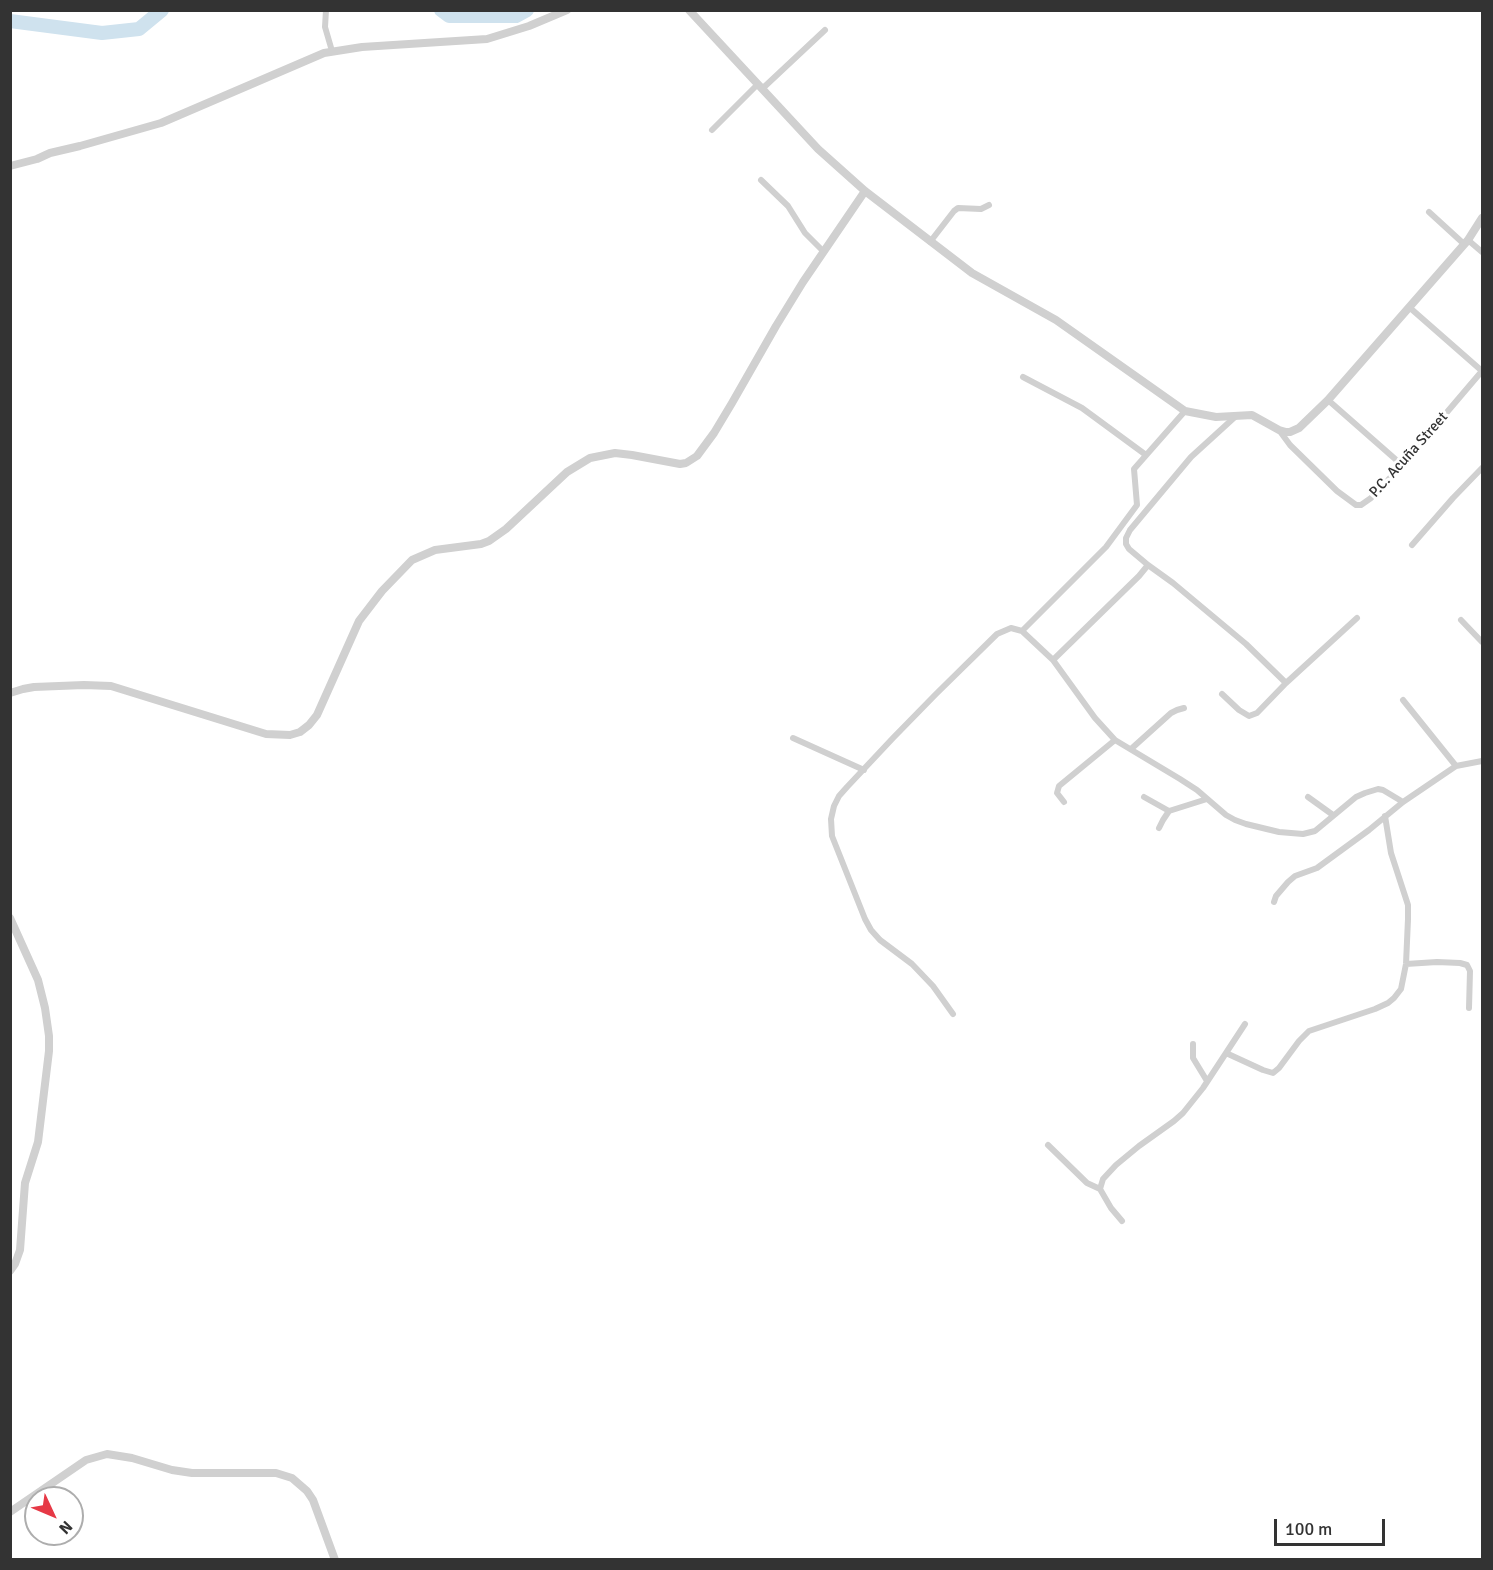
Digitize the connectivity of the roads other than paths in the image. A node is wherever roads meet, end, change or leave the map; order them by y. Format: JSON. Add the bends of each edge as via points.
{"nodes":[{"id":1,"x":326,"y":10,"type":"edge"},
{"id":2,"x":567,"y":10,"type":"edge"},
{"id":3,"x":689,"y":10,"type":"edge"},
{"id":4,"x":825,"y":30,"type":"dead end"},
{"id":5,"x":332,"y":51,"type":"junction"},
{"id":6,"x":760,"y":86,"type":"junction"},
{"id":7,"x":712,"y":130,"type":"dead end"},
{"id":8,"x":10,"y":166,"type":"edge"},
{"id":9,"x":761,"y":180,"type":"dead end"},
{"id":10,"x":865,"y":190,"type":"junction"},
{"id":11,"x":989,"y":205,"type":"dead end"},
{"id":12,"x":1429,"y":212,"type":"dead end"},
{"id":13,"x":1482,"y":219,"type":"edge"},
{"id":14,"x":930,"y":242,"type":"junction"},
{"id":15,"x":1466,"y":242,"type":"junction"},
{"id":16,"x":823,"y":251,"type":"junction"},
{"id":17,"x":1482,"y":252,"type":"edge"},
{"id":18,"x":1409,"y":307,"type":"junction"},
{"id":19,"x":1482,"y":371,"type":"edge"},
{"id":20,"x":1023,"y":376,"type":"dead end"},
{"id":21,"x":1328,"y":399,"type":"junction"},
{"id":22,"x":1185,"y":411,"type":"junction"},
{"id":23,"x":1236,"y":416,"type":"junction"},
{"id":24,"x":1278,"y":430,"type":"junction"},
{"id":25,"x":1146,"y":455,"type":"junction"},
{"id":26,"x":1402,"y":465,"type":"junction"},
{"id":27,"x":1481,"y":472,"type":"edge"},
{"id":28,"x":1412,"y":545,"type":"dead end"},
{"id":29,"x":1148,"y":565,"type":"junction"},
{"id":30,"x":1357,"y":618,"type":"dead end"},
{"id":31,"x":1461,"y":620,"type":"dead end"},
{"id":32,"x":1022,"y":631,"type":"junction"},
{"id":33,"x":1482,"y":642,"type":"edge"},
{"id":34,"x":1053,"y":660,"type":"junction"},
{"id":35,"x":1286,"y":683,"type":"junction"},
{"id":36,"x":10,"y":693,"type":"edge"},
{"id":37,"x":1222,"y":694,"type":"dead end"},
{"id":38,"x":1403,"y":700,"type":"dead end"},
{"id":39,"x":1184,"y":708,"type":"dead end"},
{"id":40,"x":793,"y":738,"type":"dead end"},
{"id":41,"x":1115,"y":740,"type":"junction"},
{"id":42,"x":1131,"y":749,"type":"junction"},
{"id":43,"x":1482,"y":761,"type":"edge"},
{"id":44,"x":1456,"y":766,"type":"junction"},
{"id":45,"x":864,"y":770,"type":"junction"},
{"id":46,"x":1144,"y":797,"type":"dead end"},
{"id":47,"x":1308,"y":797,"type":"dead end"},
{"id":48,"x":1207,"y":799,"type":"junction"},
{"id":49,"x":1064,"y":802,"type":"dead end"},
{"id":50,"x":1403,"y":802,"type":"junction"},
{"id":51,"x":1169,"y":811,"type":"junction"},
{"id":52,"x":1333,"y":815,"type":"junction"},
{"id":53,"x":1385,"y":816,"type":"junction"},
{"id":54,"x":1159,"y":828,"type":"dead end"},
{"id":55,"x":1274,"y":902,"type":"dead end"},
{"id":56,"x":10,"y":918,"type":"edge"},
{"id":57,"x":1406,"y":964,"type":"junction"},
{"id":58,"x":1469,"y":1008,"type":"dead end"},
{"id":59,"x":953,"y":1014,"type":"dead end"},
{"id":60,"x":1245,"y":1023,"type":"dead end"},
{"id":61,"x":1193,"y":1044,"type":"dead end"},
{"id":62,"x":1226,"y":1053,"type":"junction"},
{"id":63,"x":1207,"y":1081,"type":"junction"},
{"id":64,"x":1048,"y":1145,"type":"dead end"},
{"id":65,"x":1100,"y":1189,"type":"junction"},
{"id":66,"x":1122,"y":1221,"type":"dead end"},
{"id":67,"x":10,"y":1271,"type":"edge"},
{"id":68,"x":10,"y":1512,"type":"edge"},
{"id":69,"x":335,"y":1560,"type":"edge"}],
"edges":[{"from":1,"to":5,"type":"street","via":[[325,27]]},
{"from":2,"to":5,"type":"street","via":[[487,39]]},
{"from":3,"to":6,"type":"street"},
{"from":4,"to":6,"type":"street"},
{"from":5,"to":8,"type":"street","via":[[161,123]]},
{"from":6,"to":7,"type":"street"},
{"from":6,"to":10,"type":"street","via":[[818,149]]},
{"from":9,"to":16,"type":"street","via":[[788,206],[805,233]]},
{"from":10,"to":14,"type":"street"},
{"from":10,"to":16,"type":"street"},
{"from":11,"to":14,"type":"street","via":[[981,209],[958,208]]},
{"from":12,"to":15,"type":"street"},
{"from":13,"to":15,"type":"street"},
{"from":14,"to":22,"type":"street","via":[[972,273],[1056,320]]},
{"from":15,"to":17,"type":"street"},
{"from":15,"to":18,"type":"street"},
{"from":16,"to":36,"type":"street","via":[[714,433],[696,456],[680,464],[615,453],[590,458],[567,472],[489,541],[435,550],[412,560],[359,621],[317,715],[300,732],[266,734],[111,686],[34,687]]},
{"from":18,"to":19,"type":"street"},
{"from":18,"to":21,"type":"street"},
{"from":19,"to":26,"type":"street","name":"P.C. Acuña Street"},
{"from":20,"to":25,"type":"street","via":[[1082,408]]},
{"from":21,"to":24,"type":"street","via":[[1299,429]]},
{"from":21,"to":26,"type":"street"},
{"from":22,"to":23,"type":"street"},
{"from":22,"to":25,"type":"street"},
{"from":23,"to":24,"type":"street","via":[[1252,415]]},
{"from":23,"to":29,"type":"street","via":[[1191,457],[1130,530],[1126,544]]},
{"from":24,"to":26,"type":"street","name":"P.C. Acuña Street","via":[[1290,446],[1356,505],[1366,502]]},
{"from":25,"to":32,"type":"street","via":[[1134,469],[1138,499],[1135,508],[1106,547]]},
{"from":27,"to":28,"type":"street"},
{"from":29,"to":34,"type":"street"},
{"from":29,"to":35,"type":"street","via":[[1246,644]]},
{"from":30,"to":35,"type":"street"},
{"from":31,"to":33,"type":"street"},
{"from":32,"to":34,"type":"street"},
{"from":32,"to":45,"type":"street","via":[[1011,628],[997,634]]},
{"from":34,"to":41,"type":"street"},
{"from":35,"to":37,"type":"street","via":[[1257,713],[1249,716]]},
{"from":38,"to":44,"type":"street"},
{"from":39,"to":42,"type":"street","via":[[1171,713]]},
{"from":40,"to":45,"type":"street"},
{"from":41,"to":42,"type":"street"},
{"from":41,"to":49,"type":"street","via":[[1059,786],[1057,793]]},
{"from":42,"to":48,"type":"street"},
{"from":43,"to":44,"type":"street"},
{"from":44,"to":50,"type":"street"},
{"from":45,"to":59,"type":"street","via":[[834,806],[832,836],[839,856],[871,930],[912,964]]},
{"from":46,"to":51,"type":"street"},
{"from":47,"to":52,"type":"street"},
{"from":48,"to":51,"type":"street"},
{"from":48,"to":52,"type":"street","via":[[1234,820],[1303,834],[1315,831]]},
{"from":50,"to":52,"type":"street","via":[[1378,789],[1356,797]]},
{"from":50,"to":53,"type":"street"},
{"from":51,"to":54,"type":"street"},
{"from":53,"to":55,"type":"street","via":[[1317,868],[1295,876]]},
{"from":53,"to":57,"type":"street","via":[[1391,853],[1408,906]]},
{"from":56,"to":67,"type":"street","via":[[38,980],[49,1044],[38,1142],[25,1183],[20,1250]]},
{"from":57,"to":58,"type":"street","via":[[1467,965]]},
{"from":57,"to":62,"type":"street","via":[[1401,989],[1388,1003],[1309,1030],[1273,1073]]},
{"from":60,"to":62,"type":"street"},
{"from":61,"to":63,"type":"street","via":[[1193,1058]]},
{"from":62,"to":63,"type":"street"},
{"from":63,"to":65,"type":"street","via":[[1174,1121],[1116,1165],[1103,1179]]},
{"from":64,"to":65,"type":"street","via":[[1087,1183]]},
{"from":65,"to":66,"type":"street"},
{"from":68,"to":69,"type":"street","via":[[86,1460],[107,1454],[192,1473],[276,1473],[292,1478],[308,1491]]}]}
